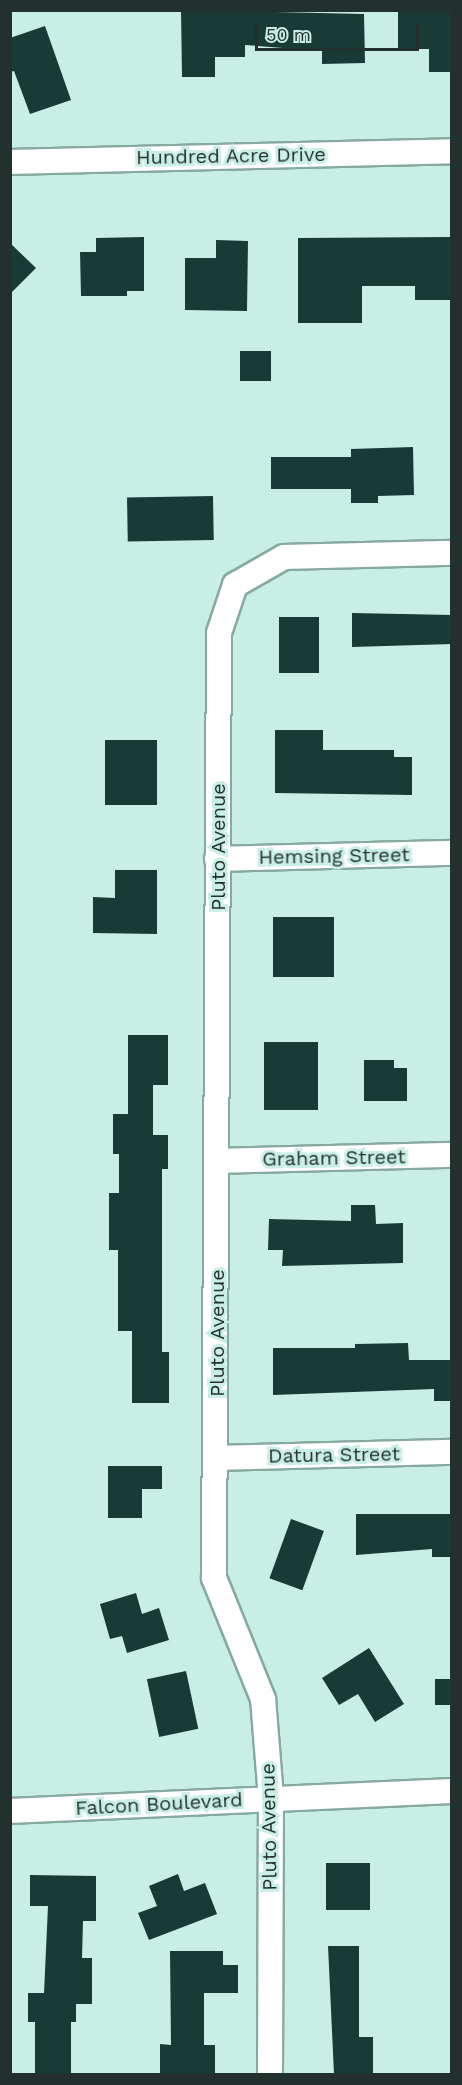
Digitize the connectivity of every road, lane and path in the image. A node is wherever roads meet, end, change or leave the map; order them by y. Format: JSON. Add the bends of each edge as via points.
{"nodes":[{"id":1,"x":452,"y":151,"type":"edge"},
{"id":2,"x":10,"y":162,"type":"edge"},
{"id":3,"x":452,"y":553,"type":"edge"},
{"id":4,"x":452,"y":853,"type":"edge"},
{"id":5,"x":217,"y":859,"type":"junction"},
{"id":6,"x":452,"y":1155,"type":"edge"},
{"id":7,"x":217,"y":1161,"type":"junction"},
{"id":8,"x":452,"y":1452,"type":"edge"},
{"id":9,"x":217,"y":1458,"type":"junction"},
{"id":10,"x":452,"y":1791,"type":"edge"},
{"id":11,"x":271,"y":1798,"type":"junction"},
{"id":12,"x":10,"y":1811,"type":"edge"},
{"id":13,"x":270,"y":2074,"type":"edge"}],
"edges":[{"from":1,"to":2,"type":"street","name":"Hundred Acre Drive"},
{"from":3,"to":5,"type":"street","name":"Pluto Avenue","via":[[284,557],[235,585],[219,633]]},
{"from":4,"to":5,"type":"street","name":"Hemsing Street"},
{"from":5,"to":7,"type":"street","name":"Pluto Avenue"},
{"from":6,"to":7,"type":"street","name":"Graham Street"},
{"from":7,"to":9,"type":"street","name":"Pluto Avenue"},
{"from":8,"to":9,"type":"street","name":"Datura Street"},
{"from":9,"to":11,"type":"street","name":"Pluto Avenue","via":[[214,1578],[263,1699]]},
{"from":10,"to":11,"type":"street","name":"Falcon Boulevard"},
{"from":11,"to":12,"type":"street","name":"Falcon Boulevard"},
{"from":11,"to":13,"type":"street","name":"Pluto Avenue"}]}
